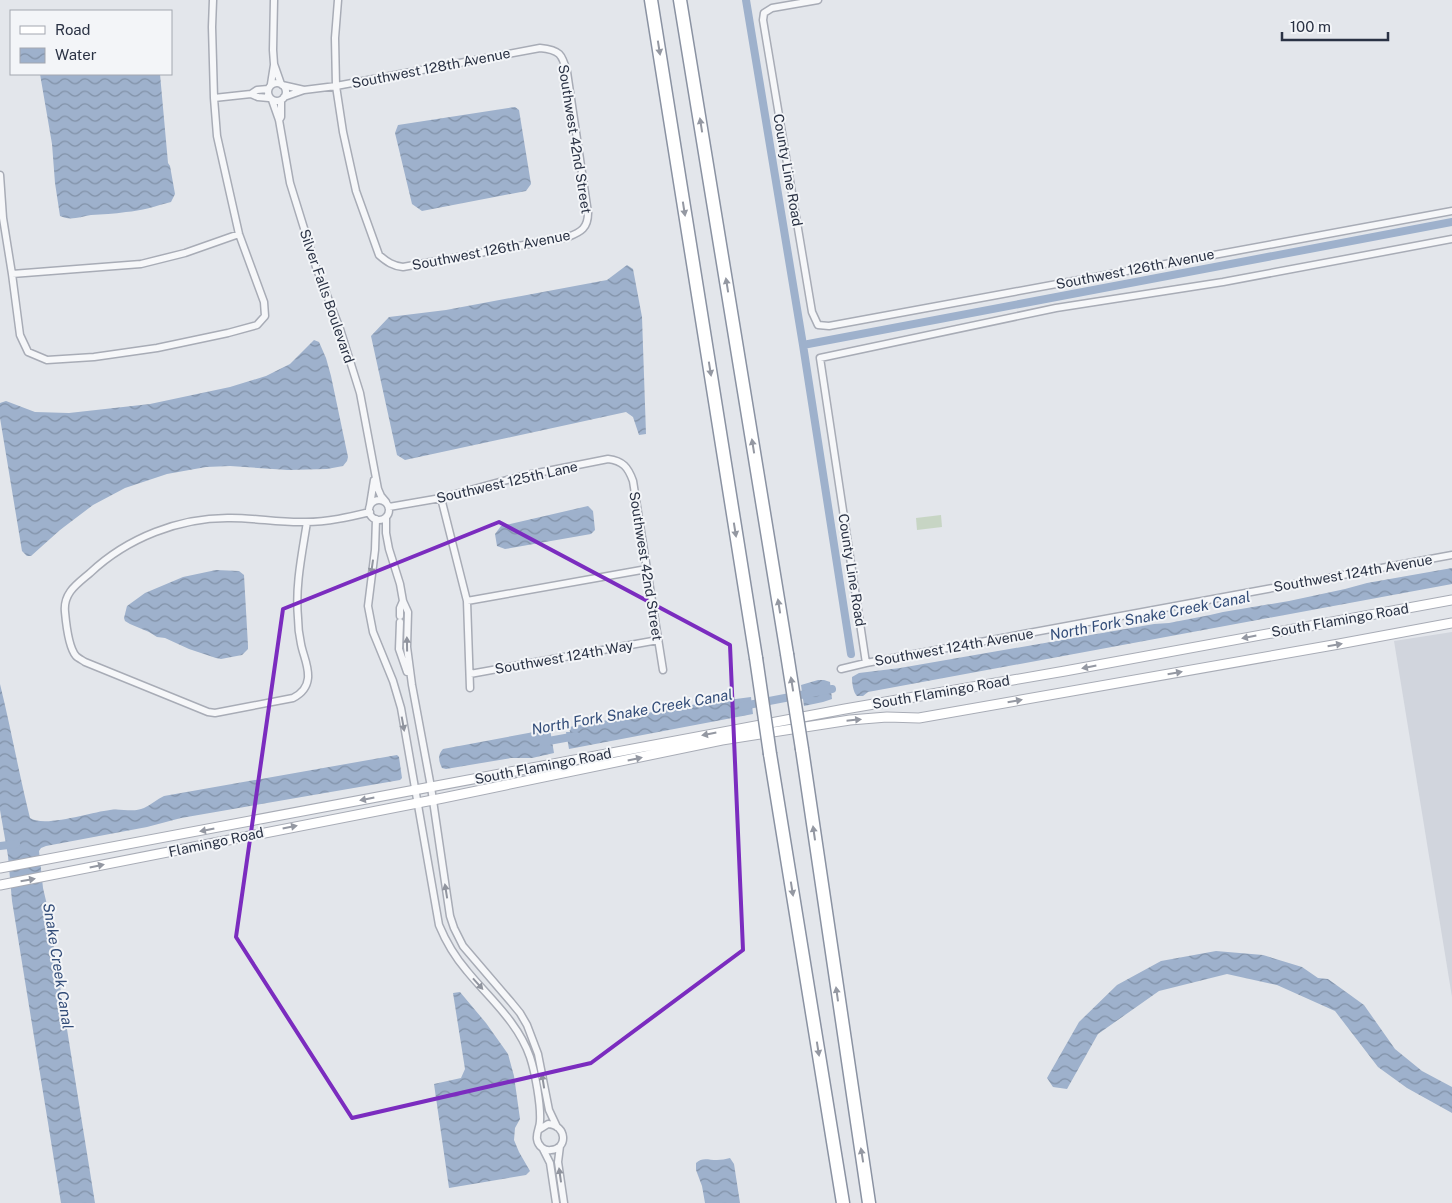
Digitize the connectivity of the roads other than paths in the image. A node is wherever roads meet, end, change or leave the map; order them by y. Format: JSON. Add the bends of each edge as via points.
{"nodes":[{"id":1,"x":213,"y":0,"type":"edge"},
{"id":2,"x":274,"y":0,"type":"edge"},
{"id":3,"x":338,"y":0,"type":"edge"},
{"id":4,"x":651,"y":0,"type":"edge"},
{"id":5,"x":680,"y":0,"type":"edge"},
{"id":6,"x":818,"y":0,"type":"edge"},
{"id":7,"x":558,"y":52,"type":"joint"},
{"id":8,"x":274,"y":64,"type":"junction"},
{"id":9,"x":282,"y":85,"type":"junction"},
{"id":10,"x":270,"y":86,"type":"junction"},
{"id":11,"x":336,"y":86,"type":"junction"},
{"id":12,"x":304,"y":90,"type":"junction"},
{"id":13,"x":251,"y":94,"type":"junction"},
{"id":14,"x":214,"y":98,"type":"junction"},
{"id":15,"x":271,"y":98,"type":"junction"},
{"id":16,"x":282,"y":99,"type":"junction"},
{"id":17,"x":279,"y":120,"type":"junction"},
{"id":18,"x":0,"y":175,"type":"edge"},
{"id":19,"x":1452,"y":211,"type":"edge"},
{"id":20,"x":585,"y":227,"type":"joint"},
{"id":21,"x":239,"y":234,"type":"junction"},
{"id":22,"x":1452,"y":239,"type":"edge"},
{"id":23,"x":12,"y":274,"type":"junction"},
{"id":24,"x":818,"y":325,"type":"joint"},
{"id":25,"x":820,"y":358,"type":"joint"},
{"id":26,"x":624,"y":465,"type":"joint"},
{"id":27,"x":374,"y":471,"type":"junction"},
{"id":28,"x":441,"y":498,"type":"junction"},
{"id":29,"x":387,"y":504,"type":"junction"},
{"id":30,"x":370,"y":509,"type":"junction"},
{"id":31,"x":386,"y":516,"type":"junction"},
{"id":32,"x":376,"y":519,"type":"junction"},
{"id":33,"x":307,"y":522,"type":"junction"},
{"id":34,"x":1452,"y":555,"type":"edge"},
{"id":35,"x":647,"y":569,"type":"junction"},
{"id":36,"x":1452,"y":600,"type":"edge"},
{"id":37,"x":403,"y":601,"type":"junction"},
{"id":38,"x":467,"y":601,"type":"junction"},
{"id":39,"x":1452,"y":623,"type":"edge"},
{"id":40,"x":658,"y":640,"type":"junction"},
{"id":41,"x":866,"y":663,"type":"junction"},
{"id":42,"x":841,"y":669,"type":"dead end"},
{"id":43,"x":663,"y":670,"type":"dead end"},
{"id":44,"x":470,"y":674,"type":"junction"},
{"id":45,"x":412,"y":685,"type":"junction"},
{"id":46,"x":470,"y":688,"type":"dead end"},
{"id":47,"x":431,"y":787,"type":"junction"},
{"id":48,"x":415,"y":789,"type":"junction"},
{"id":49,"x":433,"y":800,"type":"junction"},
{"id":50,"x":417,"y":802,"type":"junction"},
{"id":51,"x":2,"y":868,"type":"edge"},
{"id":52,"x":3,"y":884,"type":"edge"},
{"id":53,"x":520,"y":1013,"type":"junction"},
{"id":54,"x":510,"y":1021,"type":"junction"},
{"id":55,"x":557,"y":1126,"type":"junction"},
{"id":56,"x":540,"y":1129,"type":"junction"},
{"id":57,"x":560,"y":1146,"type":"junction"},
{"id":58,"x":543,"y":1149,"type":"junction"},
{"id":59,"x":556,"y":1203,"type":"edge"},
{"id":60,"x":564,"y":1203,"type":"edge"},
{"id":61,"x":843,"y":1203,"type":"edge"},
{"id":62,"x":869,"y":1203,"type":"edge"}],
"edges":[{"from":1,"to":14,"type":"street"},
{"from":2,"to":8,"type":"street"},
{"from":3,"to":11,"type":"street"},
{"from":4,"to":61,"type":"highway","one_way":true,"bridge":true},
{"from":62,"to":5,"type":"highway","one_way":true,"bridge":true,"via":[[802,749]]},
{"from":6,"to":24,"type":"street","name":"County Line Road","via":[[772,8],[764,13],[762,20],[812,312]]},
{"from":7,"to":11,"type":"street","name":"Southwest 128th Avenue","via":[[540,48]]},
{"from":7,"to":20,"type":"street","name":"Southwest 42nd Street","via":[[567,72],[588,213]]},
{"from":8,"to":9,"type":"street"},
{"from":8,"to":10,"type":"street"},
{"from":9,"to":10,"type":"street"},
{"from":9,"to":12,"type":"street","name":"Southwest 128th Avenue"},
{"from":9,"to":16,"type":"street","via":[[285,90]]},
{"from":10,"to":13,"type":"street"},
{"from":10,"to":15,"type":"street","via":[[268,93]]},
{"from":11,"to":12,"type":"street","name":"Southwest 128th Avenue"},
{"from":11,"to":20,"type":"street","name":"Southwest 126th Avenue","via":[[356,191],[379,255],[387,262],[404,267],[568,237]]},
{"from":12,"to":16,"type":"street","name":"Southwest 128th Avenue"},
{"from":13,"to":14,"type":"street"},
{"from":13,"to":15,"type":"street"},
{"from":14,"to":21,"type":"street","via":[[217,136]]},
{"from":15,"to":16,"type":"street"},
{"from":15,"to":17,"type":"street","name":"Silver Falls Boulevard"},
{"from":16,"to":17,"type":"street","name":"Silver Falls Boulevard"},
{"from":17,"to":27,"type":"street","name":"Silver Falls Boulevard","via":[[290,183],[357,384]]},
{"from":18,"to":23,"type":"street"},
{"from":19,"to":24,"type":"street","name":"Southwest 126th Avenue","via":[[848,323]]},
{"from":21,"to":23,"type":"street","via":[[141,264]]},
{"from":21,"to":23,"type":"street","via":[[264,302],[265,316],[257,325],[238,331],[148,349],[47,360],[28,352],[20,335]]},
{"from":22,"to":25,"type":"street","name":"Southwest 126th Avenue","via":[[1223,282],[1056,308]]},
{"from":25,"to":41,"type":"street","name":"County Line Road"},
{"from":26,"to":28,"type":"street","name":"Southwest 125th Lane","via":[[608,460],[522,476]]},
{"from":26,"to":35,"type":"street","name":"Southwest 42nd Street","via":[[633,481]]},
{"from":27,"to":29,"type":"street","name":"Silver Falls Boulevard","via":[[381,496]]},
{"from":27,"to":30,"type":"street","name":"Silver Falls Boulevard"},
{"from":28,"to":29,"type":"street","name":"Southwest 125th Lane"},
{"from":28,"to":38,"type":"street"},
{"from":29,"to":30,"type":"street","via":[[374,501]]},
{"from":29,"to":31,"type":"street"},
{"from":30,"to":32,"type":"street"},
{"from":30,"to":33,"type":"street","via":[[347,518]]},
{"from":31,"to":32,"type":"street"},
{"from":31,"to":37,"type":"street","via":[[386,533]]},
{"from":32,"to":48,"type":"street","one_way":true,"via":[[368,606],[373,632],[401,708]]},
{"from":33,"to":33,"type":"street","via":[[230,518],[192,521],[132,542],[98,564],[69,592],[65,610],[71,647],[85,662],[208,712],[293,698],[300,694],[308,679],[300,635],[297,588]]},
{"from":34,"to":41,"type":"street","name":"Southwest 124th Avenue"},
{"from":35,"to":38,"type":"street"},
{"from":35,"to":40,"type":"street","name":"Southwest 42nd Street"},
{"from":36,"to":47,"type":"main road","name":"South Flamingo Road","one_way":true,"via":[[845,708]]},
{"from":45,"to":37,"type":"street","one_way":true,"via":[[407,647],[408,612]]},
{"from":37,"to":45,"type":"street","via":[[399,648]]},
{"from":38,"to":44,"type":"street"},
{"from":49,"to":39,"type":"main road","name":"South Flamingo Road","one_way":true,"via":[[722,740],[850,720],[919,718]]},
{"from":40,"to":43,"type":"street","name":"Southwest 42nd Street"},
{"from":40,"to":44,"type":"street","name":"Southwest 124th Way"},
{"from":41,"to":42,"type":"street","name":"Southwest 124th Avenue"},
{"from":44,"to":46,"type":"street"},
{"from":45,"to":47,"type":"street"},
{"from":47,"to":48,"type":"main road","name":"Flamingo Road"},
{"from":47,"to":49,"type":"street"},
{"from":48,"to":50,"type":"street"},
{"from":48,"to":51,"type":"main road","name":"Flamingo Road","one_way":true},
{"from":49,"to":50,"type":"main road","name":"Flamingo Road"},
{"from":53,"to":49,"type":"street","one_way":true,"via":[[469,953],[454,928]]},
{"from":52,"to":50,"type":"main road","name":"Flamingo Road","one_way":true},
{"from":50,"to":54,"type":"street","one_way":true,"via":[[436,911],[444,938],[466,970]]},
{"from":53,"to":54,"type":"street"},
{"from":55,"to":53,"type":"street","one_way":true,"via":[[548,1110],[535,1045]]},
{"from":54,"to":56,"type":"street","via":[[530,1057]]},
{"from":55,"to":56,"type":"street","via":[[548,1124]]},
{"from":55,"to":57,"type":"street","via":[[563,1136]]},
{"from":56,"to":58,"type":"street","via":[[537,1140]]},
{"from":57,"to":58,"type":"street","via":[[552,1150]]},
{"from":60,"to":57,"type":"street","one_way":true,"via":[[558,1162]]},
{"from":58,"to":59,"type":"street","via":[[550,1163]]}]}
